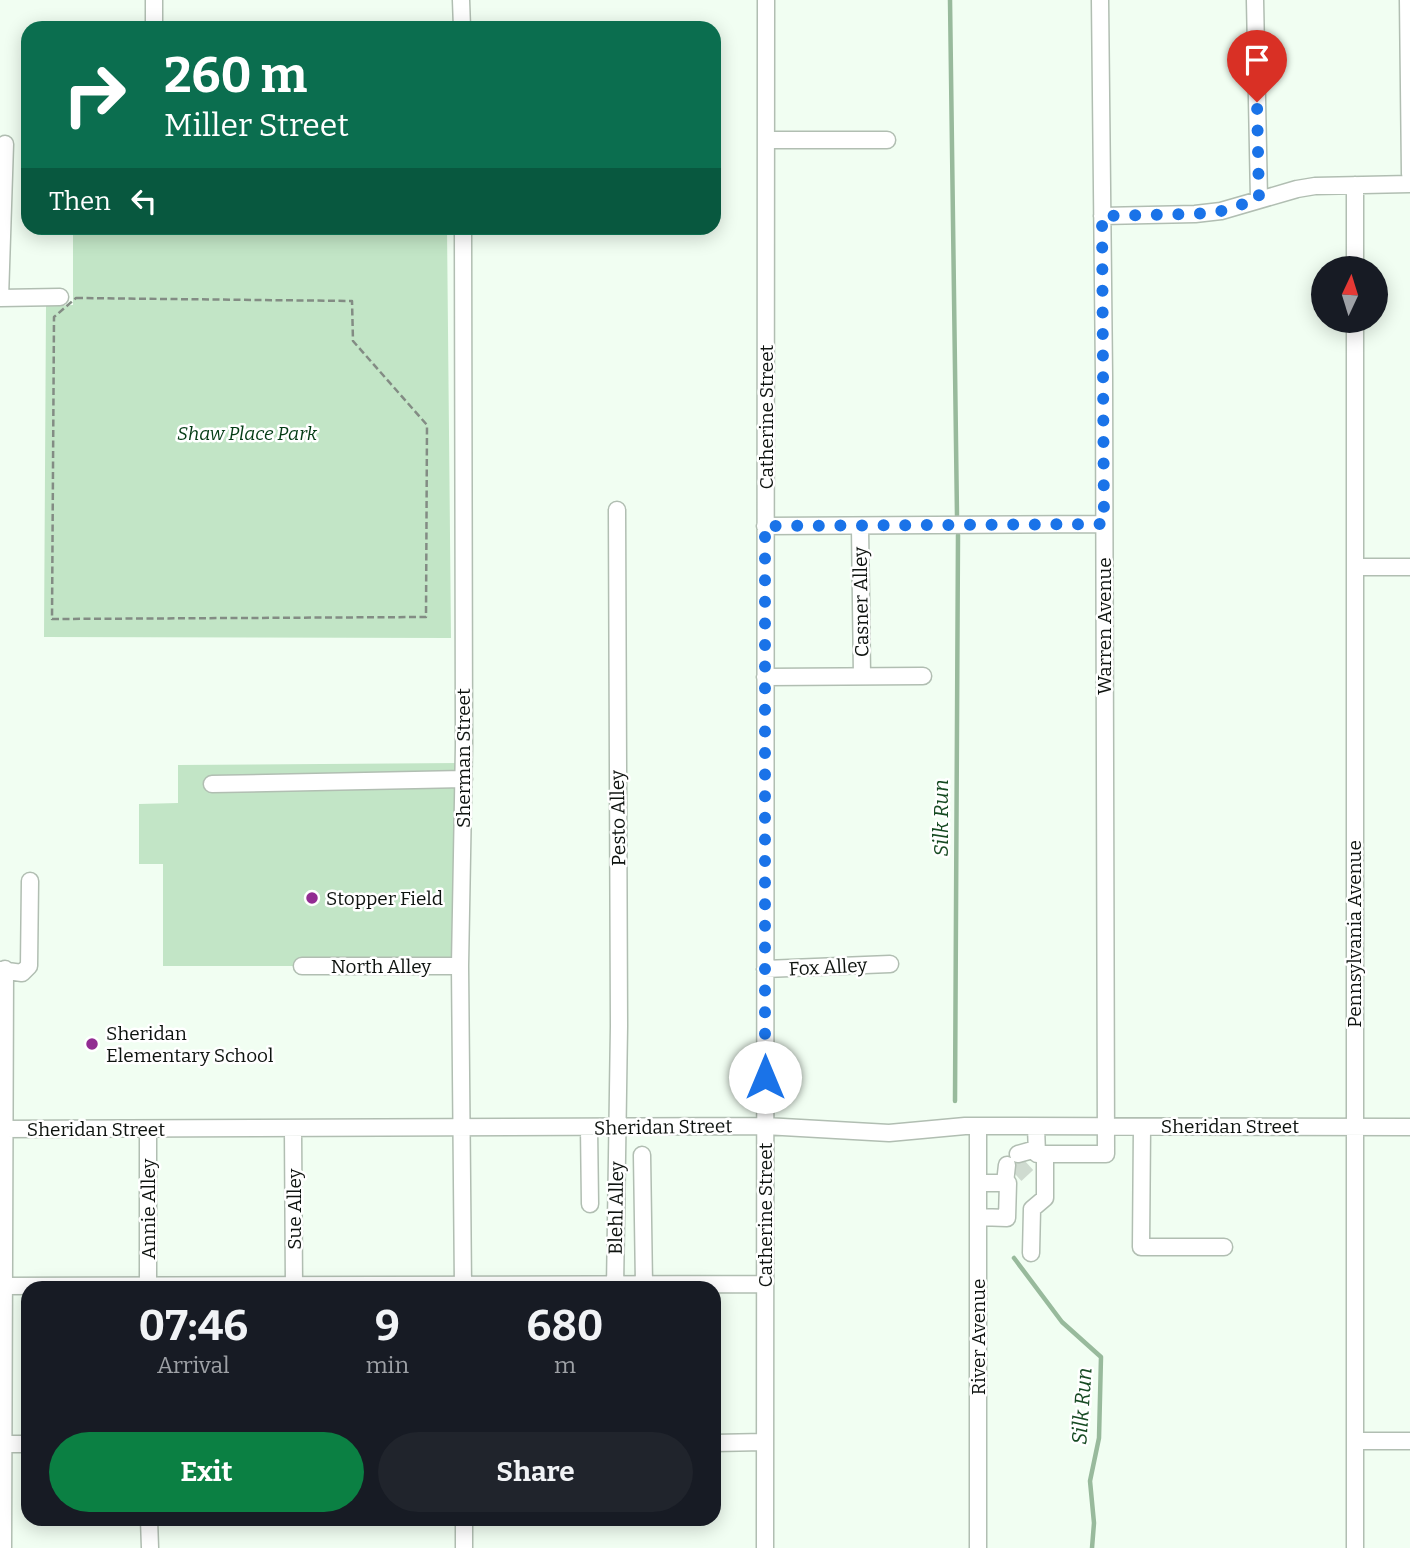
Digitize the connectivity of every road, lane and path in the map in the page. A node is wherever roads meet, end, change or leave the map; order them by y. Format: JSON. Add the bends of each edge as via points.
{"nodes":[{"id":1,"x":154,"y":0,"type":"edge"},
{"id":2,"x":461,"y":0,"type":"edge"},
{"id":3,"x":766,"y":0,"type":"edge"},
{"id":4,"x":1100,"y":0,"type":"edge"},
{"id":5,"x":1255,"y":0,"type":"edge"},
{"id":6,"x":1408,"y":0,"type":"edge"},
{"id":7,"x":154,"y":21,"type":"edge"},
{"id":8,"x":462,"y":21,"type":"edge"},
{"id":9,"x":887,"y":140,"type":"dead end"},
{"id":10,"x":766,"y":141,"type":"junction"},
{"id":11,"x":5,"y":144,"type":"dead end"},
{"id":12,"x":1410,"y":174,"type":"edge"},
{"id":13,"x":1410,"y":184,"type":"edge"},
{"id":14,"x":1355,"y":185,"type":"junction"},
{"id":15,"x":1259,"y":199,"type":"junction"},
{"id":16,"x":1102,"y":216,"type":"junction"},
{"id":17,"x":463,"y":235,"type":"edge"},
{"id":18,"x":1356,"y":256,"type":"edge"},
{"id":19,"x":60,"y":297,"type":"dead end"},
{"id":20,"x":0,"y":298,"type":"edge"},
{"id":21,"x":1355,"y":333,"type":"edge"},
{"id":22,"x":409,"y":404,"type":"joint"},
{"id":23,"x":617,"y":510,"type":"dead end"},
{"id":24,"x":1104,"y":524,"type":"junction"},
{"id":25,"x":765,"y":526,"type":"junction"},
{"id":26,"x":860,"y":527,"type":"junction"},
{"id":27,"x":1355,"y":567,"type":"junction"},
{"id":28,"x":1410,"y":567,"type":"edge"},
{"id":29,"x":862,"y":676,"type":"junction"},
{"id":30,"x":923,"y":676,"type":"dead end"},
{"id":31,"x":765,"y":677,"type":"junction"},
{"id":32,"x":464,"y":779,"type":"junction"},
{"id":33,"x":212,"y":783,"type":"dead end"},
{"id":34,"x":30,"y":881,"type":"dead end"},
{"id":35,"x":890,"y":964,"type":"dead end"},
{"id":36,"x":302,"y":966,"type":"dead end"},
{"id":37,"x":460,"y":966,"type":"junction"},
{"id":38,"x":765,"y":969,"type":"junction"},
{"id":39,"x":3,"y":970,"type":"edge"},
{"id":40,"x":765,"y":1126,"type":"junction"},
{"id":41,"x":978,"y":1126,"type":"junction"},
{"id":42,"x":1036,"y":1126,"type":"junction"},
{"id":43,"x":1142,"y":1126,"type":"junction"},
{"id":44,"x":1356,"y":1126,"type":"junction"},
{"id":45,"x":618,"y":1127,"type":"junction"},
{"id":46,"x":1106,"y":1127,"type":"junction"},
{"id":47,"x":1410,"y":1127,"type":"edge"},
{"id":48,"x":589,"y":1128,"type":"junction"},
{"id":49,"x":2,"y":1129,"type":"edge"},
{"id":50,"x":148,"y":1129,"type":"junction"},
{"id":51,"x":293,"y":1129,"type":"junction"},
{"id":52,"x":462,"y":1129,"type":"junction"},
{"id":53,"x":642,"y":1155,"type":"dead end"},
{"id":54,"x":1022,"y":1165,"type":"junction"},
{"id":55,"x":978,"y":1183,"type":"junction"},
{"id":56,"x":590,"y":1204,"type":"dead end"},
{"id":57,"x":1007,"y":1209,"type":"junction"},
{"id":58,"x":1032,"y":1209,"type":"junction"},
{"id":59,"x":978,"y":1217,"type":"junction"},
{"id":60,"x":1224,"y":1247,"type":"dead end"},
{"id":61,"x":1031,"y":1253,"type":"dead end"},
{"id":62,"x":148,"y":1281,"type":"edge"},
{"id":63,"x":294,"y":1281,"type":"edge"},
{"id":64,"x":463,"y":1281,"type":"edge"},
{"id":65,"x":615,"y":1281,"type":"edge"},
{"id":66,"x":644,"y":1281,"type":"edge"},
{"id":67,"x":721,"y":1284,"type":"edge"},
{"id":68,"x":765,"y":1284,"type":"junction"},
{"id":69,"x":1,"y":1286,"type":"edge"},
{"id":70,"x":21,"y":1286,"type":"edge"},
{"id":71,"x":1355,"y":1441,"type":"junction"},
{"id":72,"x":1410,"y":1441,"type":"edge"},
{"id":73,"x":765,"y":1442,"type":"junction"},
{"id":74,"x":721,"y":1443,"type":"edge"},
{"id":75,"x":2,"y":1444,"type":"edge"},
{"id":76,"x":21,"y":1444,"type":"edge"},
{"id":77,"x":149,"y":1526,"type":"edge"},
{"id":78,"x":464,"y":1526,"type":"edge"},
{"id":79,"x":3,"y":1548,"type":"edge"},
{"id":80,"x":150,"y":1548,"type":"edge"},
{"id":81,"x":464,"y":1548,"type":"edge"},
{"id":82,"x":765,"y":1548,"type":"edge"},
{"id":83,"x":978,"y":1548,"type":"edge"},
{"id":84,"x":1355,"y":1548,"type":"edge"}],
"edges":[{"from":1,"to":7,"type":"street"},
{"from":2,"to":8,"type":"street"},
{"from":3,"to":10,"type":"street","name":"Catherine Street"},
{"from":4,"to":16,"type":"street","name":"Warren Avenue"},
{"from":5,"to":15,"type":"street"},
{"from":6,"to":12,"type":"street"},
{"from":9,"to":10,"type":"street"},
{"from":10,"to":25,"type":"street","name":"Catherine Street"},
{"from":11,"to":20,"type":"street"},
{"from":13,"to":14,"type":"street"},
{"from":14,"to":15,"type":"street","via":[[1315,186]]},
{"from":14,"to":18,"type":"street"},
{"from":15,"to":16,"type":"street","via":[[1195,214]]},
{"from":16,"to":24,"type":"street","name":"Warren Avenue"},
{"from":17,"to":32,"type":"street","name":"Sherman Street"},
{"from":19,"to":20,"type":"street"},
{"from":21,"to":27,"type":"street","name":"Pennsylvania Avenue"},
{"from":22,"to":22,"type":"path","via":[[353,341],[352,301],[76,298],[54,317],[52,619],[426,617],[428,425]]},
{"from":23,"to":45,"type":"street","name":"Pesto Alley"},
{"from":24,"to":26,"type":"street"},
{"from":24,"to":46,"type":"street","name":"Warren Avenue"},
{"from":25,"to":26,"type":"street"},
{"from":25,"to":31,"type":"street","name":"Catherine Street"},
{"from":26,"to":29,"type":"street","name":"Casner Alley"},
{"from":27,"to":28,"type":"street"},
{"from":27,"to":44,"type":"street","name":"Pennsylvania Avenue"},
{"from":29,"to":30,"type":"street"},
{"from":29,"to":31,"type":"street"},
{"from":31,"to":38,"type":"street","name":"Catherine Street"},
{"from":32,"to":33,"type":"street"},
{"from":32,"to":37,"type":"street","name":"Sherman Street"},
{"from":34,"to":39,"type":"street","via":[[29,966],[22,973]]},
{"from":35,"to":38,"type":"street","name":"Fox Alley"},
{"from":36,"to":37,"type":"street","name":"North Alley"},
{"from":37,"to":52,"type":"street","name":"Sherman Street"},
{"from":38,"to":40,"type":"street","name":"Catherine Street"},
{"from":39,"to":49,"type":"street"},
{"from":40,"to":41,"type":"street","name":"Sheridan Street","via":[[889,1133]]},
{"from":40,"to":45,"type":"street","name":"Sheridan Street"},
{"from":40,"to":68,"type":"street","name":"Catherine Street"},
{"from":41,"to":42,"type":"street","name":"Sheridan Street"},
{"from":41,"to":55,"type":"street","name":"River Avenue"},
{"from":42,"to":46,"type":"street","name":"Sheridan Street"},
{"from":42,"to":54,"type":"street"},
{"from":43,"to":44,"type":"street","name":"Sheridan Street"},
{"from":43,"to":46,"type":"street","name":"Sheridan Street"},
{"from":43,"to":60,"type":"street","via":[[1141,1247]]},
{"from":44,"to":47,"type":"street","name":"Sheridan Street"},
{"from":44,"to":71,"type":"street","name":"Pennsylvania Avenue"},
{"from":45,"to":48,"type":"street","name":"Sheridan Street"},
{"from":45,"to":65,"type":"street","name":"Blehl Alley"},
{"from":46,"to":54,"type":"street","name":"Warren Avenue","via":[[1106,1154]]},
{"from":48,"to":52,"type":"street","name":"Sheridan Street"},
{"from":48,"to":56,"type":"street"},
{"from":49,"to":50,"type":"street","name":"Sheridan Street"},
{"from":49,"to":69,"type":"street"},
{"from":50,"to":51,"type":"street","name":"Sheridan Street"},
{"from":50,"to":62,"type":"street","name":"Annie Alley"},
{"from":51,"to":52,"type":"street","name":"Sheridan Street"},
{"from":51,"to":63,"type":"street","name":"Sue Alley"},
{"from":52,"to":64,"type":"street","name":"Sherman Street"},
{"from":53,"to":66,"type":"street"},
{"from":54,"to":55,"type":"street"},
{"from":54,"to":57,"type":"street"},
{"from":54,"to":58,"type":"street","via":[[1045,1198]]},
{"from":55,"to":59,"type":"street","name":"River Avenue"},
{"from":57,"to":58,"type":"street"},
{"from":57,"to":59,"type":"street","via":[[1007,1218]]},
{"from":58,"to":61,"type":"street"},
{"from":59,"to":83,"type":"street","name":"River Avenue"},
{"from":67,"to":68,"type":"street"},
{"from":68,"to":73,"type":"street","name":"Catherine Street"},
{"from":69,"to":70,"type":"street"},
{"from":69,"to":75,"type":"street"},
{"from":71,"to":72,"type":"street"},
{"from":71,"to":84,"type":"street","name":"Pennsylvania Avenue"},
{"from":73,"to":74,"type":"street"},
{"from":73,"to":82,"type":"street","name":"Catherine Street"},
{"from":75,"to":76,"type":"street"},
{"from":75,"to":79,"type":"street"},
{"from":77,"to":80,"type":"street"},
{"from":78,"to":81,"type":"street"}]}
